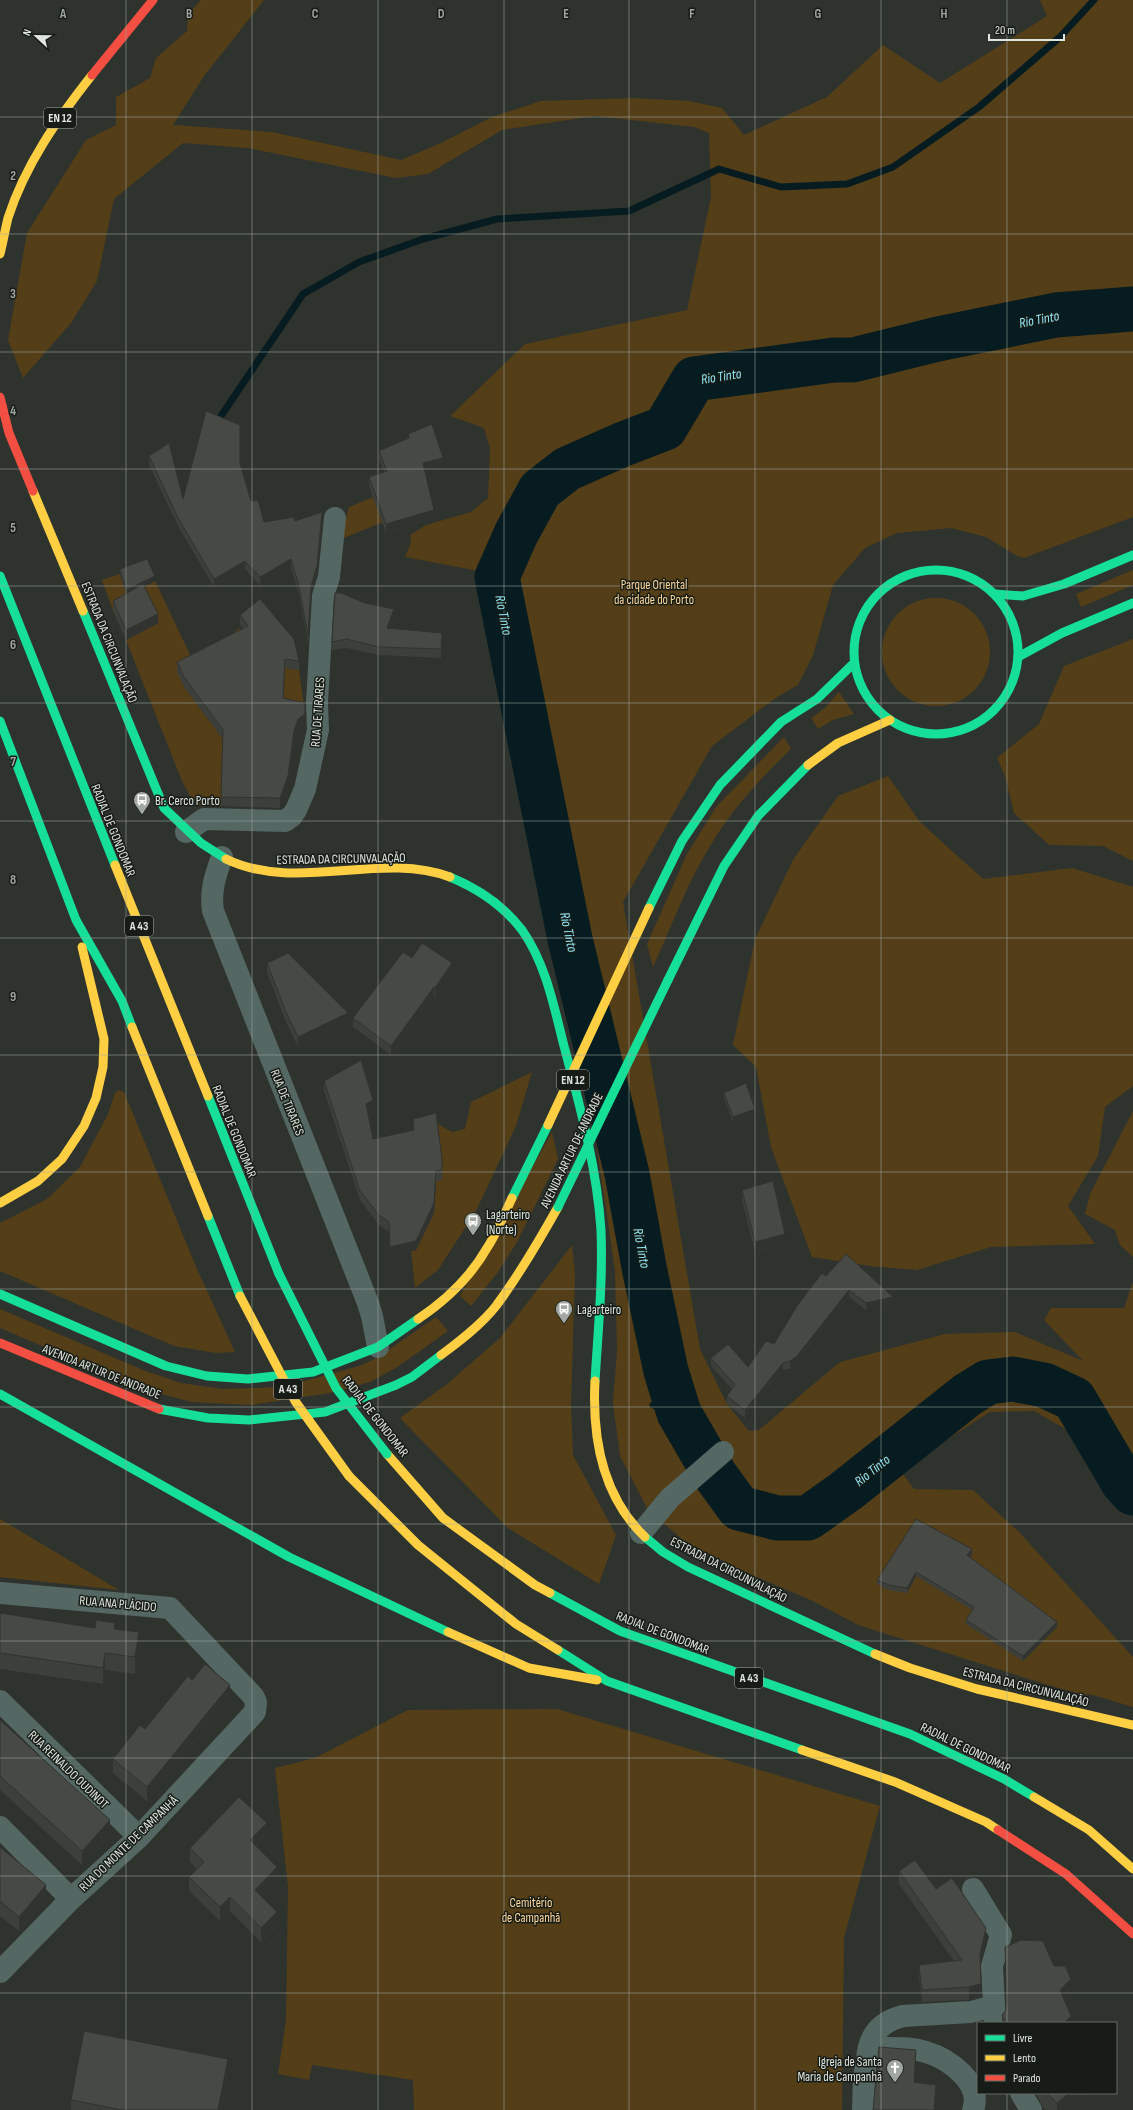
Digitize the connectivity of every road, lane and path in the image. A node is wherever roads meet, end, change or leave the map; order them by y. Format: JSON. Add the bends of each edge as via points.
{"nodes":[{"id":1,"x":153,"y":0,"type":"edge"},
{"id":2,"x":0,"y":254,"type":"edge"},
{"id":3,"x":0,"y":397,"type":"edge"},
{"id":4,"x":335,"y":518,"type":"dead end"},
{"id":5,"x":1133,"y":555,"type":"edge"},
{"id":6,"x":0,"y":576,"type":"edge"},
{"id":7,"x":995,"y":594,"type":"junction"},
{"id":8,"x":1133,"y":603,"type":"edge"},
{"id":9,"x":1018,"y":657,"type":"junction"},
{"id":10,"x":854,"y":663,"type":"junction"},
{"id":11,"x":890,"y":720,"type":"junction"},
{"id":12,"x":0,"y":721,"type":"edge"},
{"id":13,"x":186,"y":832,"type":"junction"},
{"id":14,"x":222,"y":857,"type":"junction"},
{"id":15,"x":76,"y":920,"type":"junction"},
{"id":16,"x":0,"y":1203,"type":"edge"},
{"id":17,"x":0,"y":1294,"type":"edge"},
{"id":18,"x":0,"y":1343,"type":"edge"},
{"id":19,"x":378,"y":1347,"type":"junction"},
{"id":20,"x":0,"y":1394,"type":"edge"},
{"id":21,"x":723,"y":1452,"type":"dead end"},
{"id":22,"x":641,"y":1534,"type":"junction"},
{"id":23,"x":0,"y":1593,"type":"edge"},
{"id":24,"x":607,"y":1682,"type":"junction"},
{"id":25,"x":0,"y":1701,"type":"edge"},
{"id":26,"x":255,"y":1712,"type":"joint"},
{"id":27,"x":1133,"y":1725,"type":"edge"},
{"id":28,"x":0,"y":1826,"type":"edge"},
{"id":29,"x":138,"y":1836,"type":"junction"},
{"id":30,"x":1133,"y":1869,"type":"edge"},
{"id":31,"x":973,"y":1889,"type":"dead end"},
{"id":32,"x":71,"y":1899,"type":"junction"},
{"id":33,"x":1133,"y":1934,"type":"edge"},
{"id":34,"x":0,"y":1972,"type":"edge"},
{"id":35,"x":994,"y":2014,"type":"edge"},
{"id":36,"x":867,"y":2061,"type":"junction"},
{"id":37,"x":1022,"y":2094,"type":"edge"},
{"id":38,"x":863,"y":2110,"type":"edge"},
{"id":39,"x":973,"y":2110,"type":"edge"},
{"id":40,"x":1031,"y":2110,"type":"edge"}],
"edges":[{"from":1,"to":2,"type":"main road","number":"EN 12","via":[[67,108],[37,155],[12,206]]},
{"from":3,"to":13,"type":"main road","name":"ESTRADA DA CIRCUNVALAÇÃO","number":"EN 12","via":[[9,433],[164,808]]},
{"from":4,"to":13,"type":"street","name":"RUA DE TIRARES","via":[[329,577],[323,596],[326,662],[318,730],[304,789],[292,816],[285,820],[204,819]]},
{"from":5,"to":7,"type":"main road","via":[[1064,584],[1023,596]]},
{"from":6,"to":30,"type":"main road","name":"RADIAL DE GONDOMAR","number":"A 43","bridge":true,"via":[[279,1274],[336,1388],[387,1454],[443,1518],[535,1585],[620,1631],[910,1734],[1004,1778],[1089,1830]]},
{"from":7,"to":9,"type":"main road","via":[[1008,613],[1016,634]]},
{"from":7,"to":10,"type":"main road","via":[[974,579],[950,570],[925,570],[900,578],[879,592],[863,613],[855,637]]},
{"from":8,"to":9,"type":"main road","via":[[1062,633]]},
{"from":9,"to":11,"type":"main road","via":[[1012,681],[1000,702],[982,719],[960,730],[936,734],[912,730]]},
{"from":10,"to":11,"type":"main road","via":[[861,685],[873,704]]},
{"from":10,"to":19,"type":"main road","bridge":true,"via":[[817,699],[782,722],[720,785],[682,841],[487,1249],[448,1296],[426,1315]]},
{"from":11,"to":18,"type":"main road","name":"AVENIDA ARTUR DE ANDRADE","bridge":true,"via":[[838,743],[812,760],[758,816],[724,866],[558,1207],[535,1248],[495,1307],[461,1340],[412,1377],[325,1412],[249,1420],[208,1418],[154,1408]]},
{"from":12,"to":15,"type":"main road","number":"A 43"},
{"from":13,"to":14,"type":"main road","name":"ESTRADA DA CIRCUNVALAÇÃO","number":"EN 12"},
{"from":14,"to":19,"type":"street","name":"RUA DE TIRARES","via":[[212,885],[213,911],[368,1303]]},
{"from":14,"to":22,"type":"main road","name":"ESTRADA DA CIRCUNVALAÇÃO","number":"EN 12","via":[[248,868],[279,874],[401,868],[432,872],[463,882],[488,896],[511,917],[530,942],[544,972],[578,1100],[595,1177],[602,1261],[593,1414],[596,1442],[613,1495]]},
{"from":15,"to":16,"type":"main road","via":[[104,1039],[99,1088],[70,1150],[35,1183]]},
{"from":15,"to":24,"type":"main road","number":"A 43","bridge":true,"via":[[122,1002],[240,1296],[295,1401],[349,1476],[418,1545],[516,1624]]},
{"from":17,"to":19,"type":"main road","via":[[166,1366],[207,1376],[248,1379],[313,1372]]},
{"from":20,"to":24,"type":"main road","via":[[289,1557],[529,1668]]},
{"from":21,"to":22,"type":"street","via":[[684,1484]]},
{"from":22,"to":27,"type":"main road","name":"ESTRADA DA CIRCUNVALAÇÃO","number":"EN 12","via":[[675,1559],[832,1636],[892,1661],[934,1676],[1014,1698]]},
{"from":23,"to":26,"type":"street","name":"RUA ANA PLÁCIDO","via":[[170,1608],[253,1696],[256,1702]]},
{"from":24,"to":33,"type":"main road","number":"A 43","via":[[895,1782],[986,1822],[1066,1874]]},
{"from":25,"to":29,"type":"street","name":"RUA REINALDO OUDINOT"},
{"from":26,"to":29,"type":"street","name":"RUA DO MONTE DE CAMPANHÃ"},
{"from":28,"to":32,"type":"street"},
{"from":29,"to":32,"type":"street","name":"RUA DO MONTE DE CAMPANHÃ"},
{"from":31,"to":35,"type":"street","via":[[1001,1935],[992,1958]]},
{"from":32,"to":34,"type":"street","name":"RUA DO MONTE DE CAMPANHÃ"},
{"from":35,"to":36,"type":"street","via":[[971,2012],[903,2016],[893,2019],[872,2036],[867,2047]]},
{"from":36,"to":38,"type":"street"},
{"from":36,"to":39,"type":"street","via":[[871,2052],[878,2048],[909,2048],[936,2056],[959,2071],[968,2081],[975,2095]]},
{"from":37,"to":40,"type":"street"}]}
